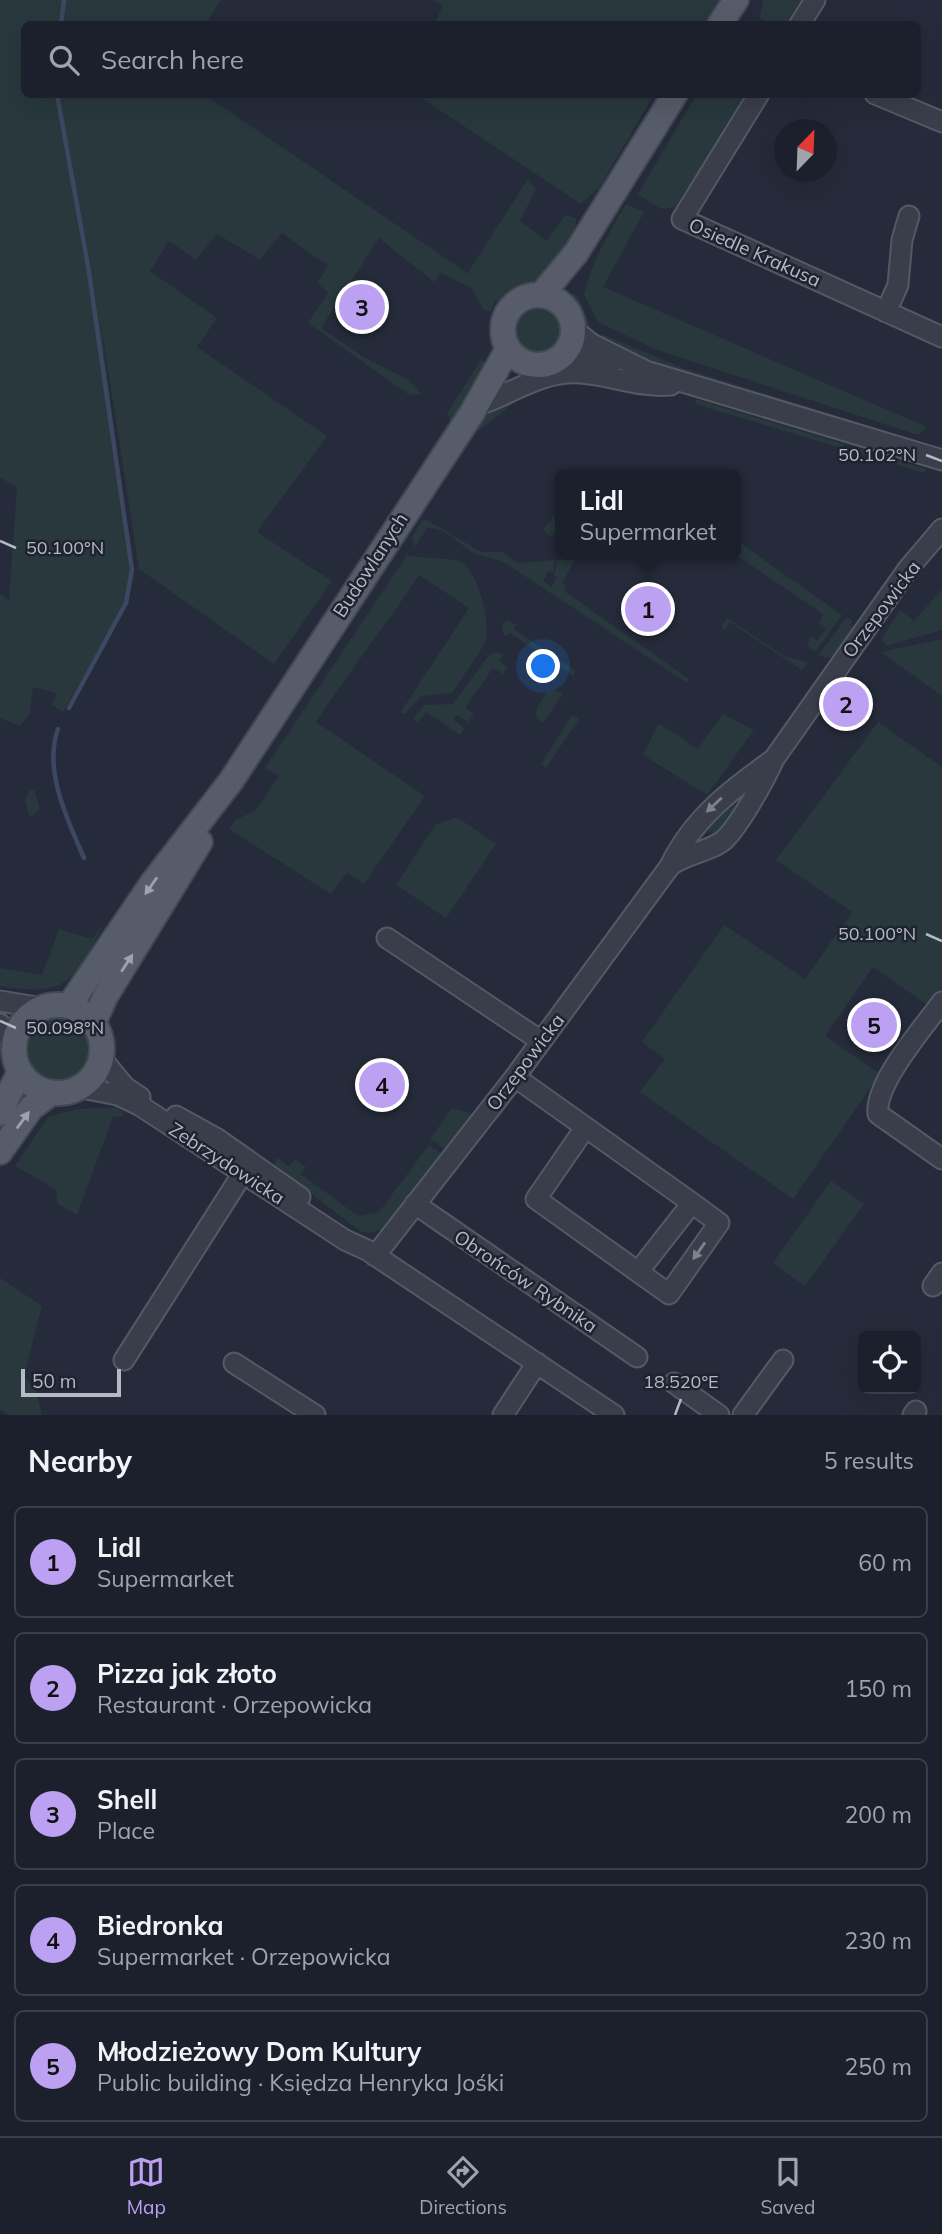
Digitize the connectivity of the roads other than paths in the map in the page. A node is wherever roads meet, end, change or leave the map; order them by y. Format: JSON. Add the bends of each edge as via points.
{"nodes":[{"id":1,"x":736,"y":0,"type":"edge"},
{"id":2,"x":815,"y":0,"type":"edge"},
{"id":3,"x":722,"y":21,"type":"edge"},
{"id":4,"x":802,"y":21,"type":"edge"},
{"id":5,"x":673,"y":98,"type":"edge"},
{"id":6,"x":757,"y":98,"type":"edge"},
{"id":7,"x":885,"y":98,"type":"edge"},
{"id":8,"x":942,"y":122,"type":"edge"},
{"id":9,"x":909,"y":216,"type":"dead end"},
{"id":10,"x":552,"y":299,"type":"junction"},
{"id":11,"x":886,"y":312,"type":"junction"},
{"id":12,"x":942,"y":337,"type":"edge"},
{"id":13,"x":570,"y":341,"type":"junction"},
{"id":14,"x":517,"y":356,"type":"junction"},
{"id":15,"x":689,"y":383,"type":"junction"},
{"id":16,"x":478,"y":408,"type":"junction"},
{"id":17,"x":911,"y":451,"type":"junction"},
{"id":18,"x":942,"y":460,"type":"edge"},
{"id":19,"x":942,"y":471,"type":"edge"},
{"id":20,"x":942,"y":529,"type":"edge"},
{"id":21,"x":231,"y":780,"type":"junction"},
{"id":22,"x":749,"y":787,"type":"junction"},
{"id":23,"x":696,"y":826,"type":"junction"},
{"id":24,"x":710,"y":846,"type":"junction"},
{"id":25,"x":670,"y":866,"type":"junction"},
{"id":26,"x":387,"y":938,"type":"dead end"},
{"id":27,"x":0,"y":1001,"type":"edge"},
{"id":28,"x":942,"y":1002,"type":"edge"},
{"id":29,"x":69,"y":1006,"type":"junction"},
{"id":30,"x":43,"y":1008,"type":"junction"},
{"id":31,"x":94,"y":1022,"type":"junction"},
{"id":32,"x":0,"y":1024,"type":"edge"},
{"id":33,"x":541,"y":1041,"type":"junction"},
{"id":34,"x":14,"y":1046,"type":"junction"},
{"id":35,"x":102,"y":1059,"type":"junction"},
{"id":36,"x":20,"y":1071,"type":"junction"},
{"id":37,"x":515,"y":1077,"type":"junction"},
{"id":38,"x":81,"y":1088,"type":"junction"},
{"id":39,"x":51,"y":1093,"type":"junction"},
{"id":40,"x":0,"y":1112,"type":"edge"},
{"id":41,"x":586,"y":1128,"type":"junction"},
{"id":42,"x":0,"y":1152,"type":"edge"},
{"id":43,"x":942,"y":1159,"type":"edge"},
{"id":44,"x":243,"y":1173,"type":"junction"},
{"id":45,"x":692,"y":1203,"type":"junction"},
{"id":46,"x":415,"y":1204,"type":"junction"},
{"id":47,"x":371,"y":1253,"type":"junction"},
{"id":48,"x":638,"y":1272,"type":"junction"},
{"id":49,"x":637,"y":1357,"type":"dead end"},
{"id":50,"x":124,"y":1360,"type":"dead end"},
{"id":51,"x":783,"y":1360,"type":"dead end"},
{"id":52,"x":234,"y":1363,"type":"dead end"},
{"id":53,"x":537,"y":1363,"type":"junction"},
{"id":54,"x":674,"y":1383,"type":"dead end"},
{"id":55,"x":315,"y":1415,"type":"edge"},
{"id":56,"x":503,"y":1415,"type":"edge"},
{"id":57,"x":614,"y":1415,"type":"edge"},
{"id":58,"x":719,"y":1415,"type":"edge"},
{"id":59,"x":743,"y":1415,"type":"edge"}],
"edges":[{"from":1,"to":3,"type":"main road"},
{"from":2,"to":4,"type":"street"},
{"from":5,"to":10,"type":"main road"},
{"from":6,"to":11,"type":"street","name":"Osiedle Krakusa","via":[[682,219]]},
{"from":7,"to":8,"type":"street"},
{"from":9,"to":11,"type":"street","via":[[898,285]]},
{"from":10,"to":13,"type":"main road","via":[[572,318]]},
{"from":10,"to":14,"type":"main road","via":[[525,297],[508,311],[503,327]]},
{"from":11,"to":12,"type":"street","name":"Osiedle Krakusa"},
{"from":13,"to":14,"type":"main road","via":[[548,364]]},
{"from":13,"to":15,"type":"street","via":[[592,344],[646,371]]},
{"from":14,"to":16,"type":"main road","name":"Budowlanych"},
{"from":15,"to":16,"type":"street","via":[[658,386],[569,373],[538,379]]},
{"from":15,"to":17,"type":"street"},
{"from":16,"to":21,"type":"main road","name":"Budowlanych"},
{"from":17,"to":18,"type":"street"},
{"from":17,"to":19,"type":"street"},
{"from":20,"to":22,"type":"street","name":"Orzepowicka"},
{"from":21,"to":29,"type":"main road","name":"Budowlanych","one_way":true,"via":[[153,882]]},
{"from":31,"to":21,"type":"main road","name":"Budowlanych","one_way":true,"via":[[214,818]]},
{"from":22,"to":23,"type":"street","name":"Orzepowicka","one_way":true,"via":[[714,804]]},
{"from":22,"to":24,"type":"street","name":"Orzepowicka","via":[[724,840]]},
{"from":23,"to":24,"type":"street"},
{"from":23,"to":25,"type":"street","name":"Orzepowicka"},
{"from":24,"to":25,"type":"street","name":"Orzepowicka"},
{"from":25,"to":33,"type":"street","name":"Orzepowicka"},
{"from":26,"to":33,"type":"street"},
{"from":27,"to":30,"type":"street"},
{"from":28,"to":43,"type":"street","via":[[891,1075],[879,1096],[878,1114]]},
{"from":29,"to":30,"type":"main road"},
{"from":29,"to":31,"type":"main road"},
{"from":30,"to":34,"type":"main road","via":[[25,1020]]},
{"from":31,"to":35,"type":"main road"},
{"from":32,"to":34,"type":"street"},
{"from":33,"to":37,"type":"street","name":"Orzepowicka"},
{"from":34,"to":36,"type":"main road"},
{"from":35,"to":38,"type":"main road"},
{"from":35,"to":47,"type":"street","name":"Zebrzydowicka","via":[[129,1090],[236,1151]]},
{"from":36,"to":39,"type":"main road","via":[[35,1087]]},
{"from":36,"to":40,"type":"main road"},
{"from":37,"to":41,"type":"street"},
{"from":37,"to":46,"type":"street","name":"Orzepowicka"},
{"from":38,"to":39,"type":"main road"},
{"from":38,"to":44,"type":"street","name":"Zebrzydowicka","via":[[131,1101]]},
{"from":42,"to":39,"type":"main road","one_way":true,"via":[[31,1108]]},
{"from":41,"to":45,"type":"street"},
{"from":41,"to":48,"type":"street","via":[[536,1199]]},
{"from":44,"to":47,"type":"street","name":"Zebrzydowicka"},
{"from":44,"to":50,"type":"street"},
{"from":45,"to":48,"type":"street"},
{"from":45,"to":48,"type":"street","one_way":true,"via":[[719,1223],[669,1294]]},
{"from":46,"to":47,"type":"street","name":"Orzepowicka"},
{"from":46,"to":49,"type":"street","name":"Obrońców Rybnika"},
{"from":47,"to":53,"type":"street","name":"Zebrzydowicka"},
{"from":51,"to":59,"type":"street"},
{"from":52,"to":55,"type":"street"},
{"from":53,"to":56,"type":"street"},
{"from":53,"to":57,"type":"street","name":"Zebrzydowicka"},
{"from":54,"to":58,"type":"street"}]}
